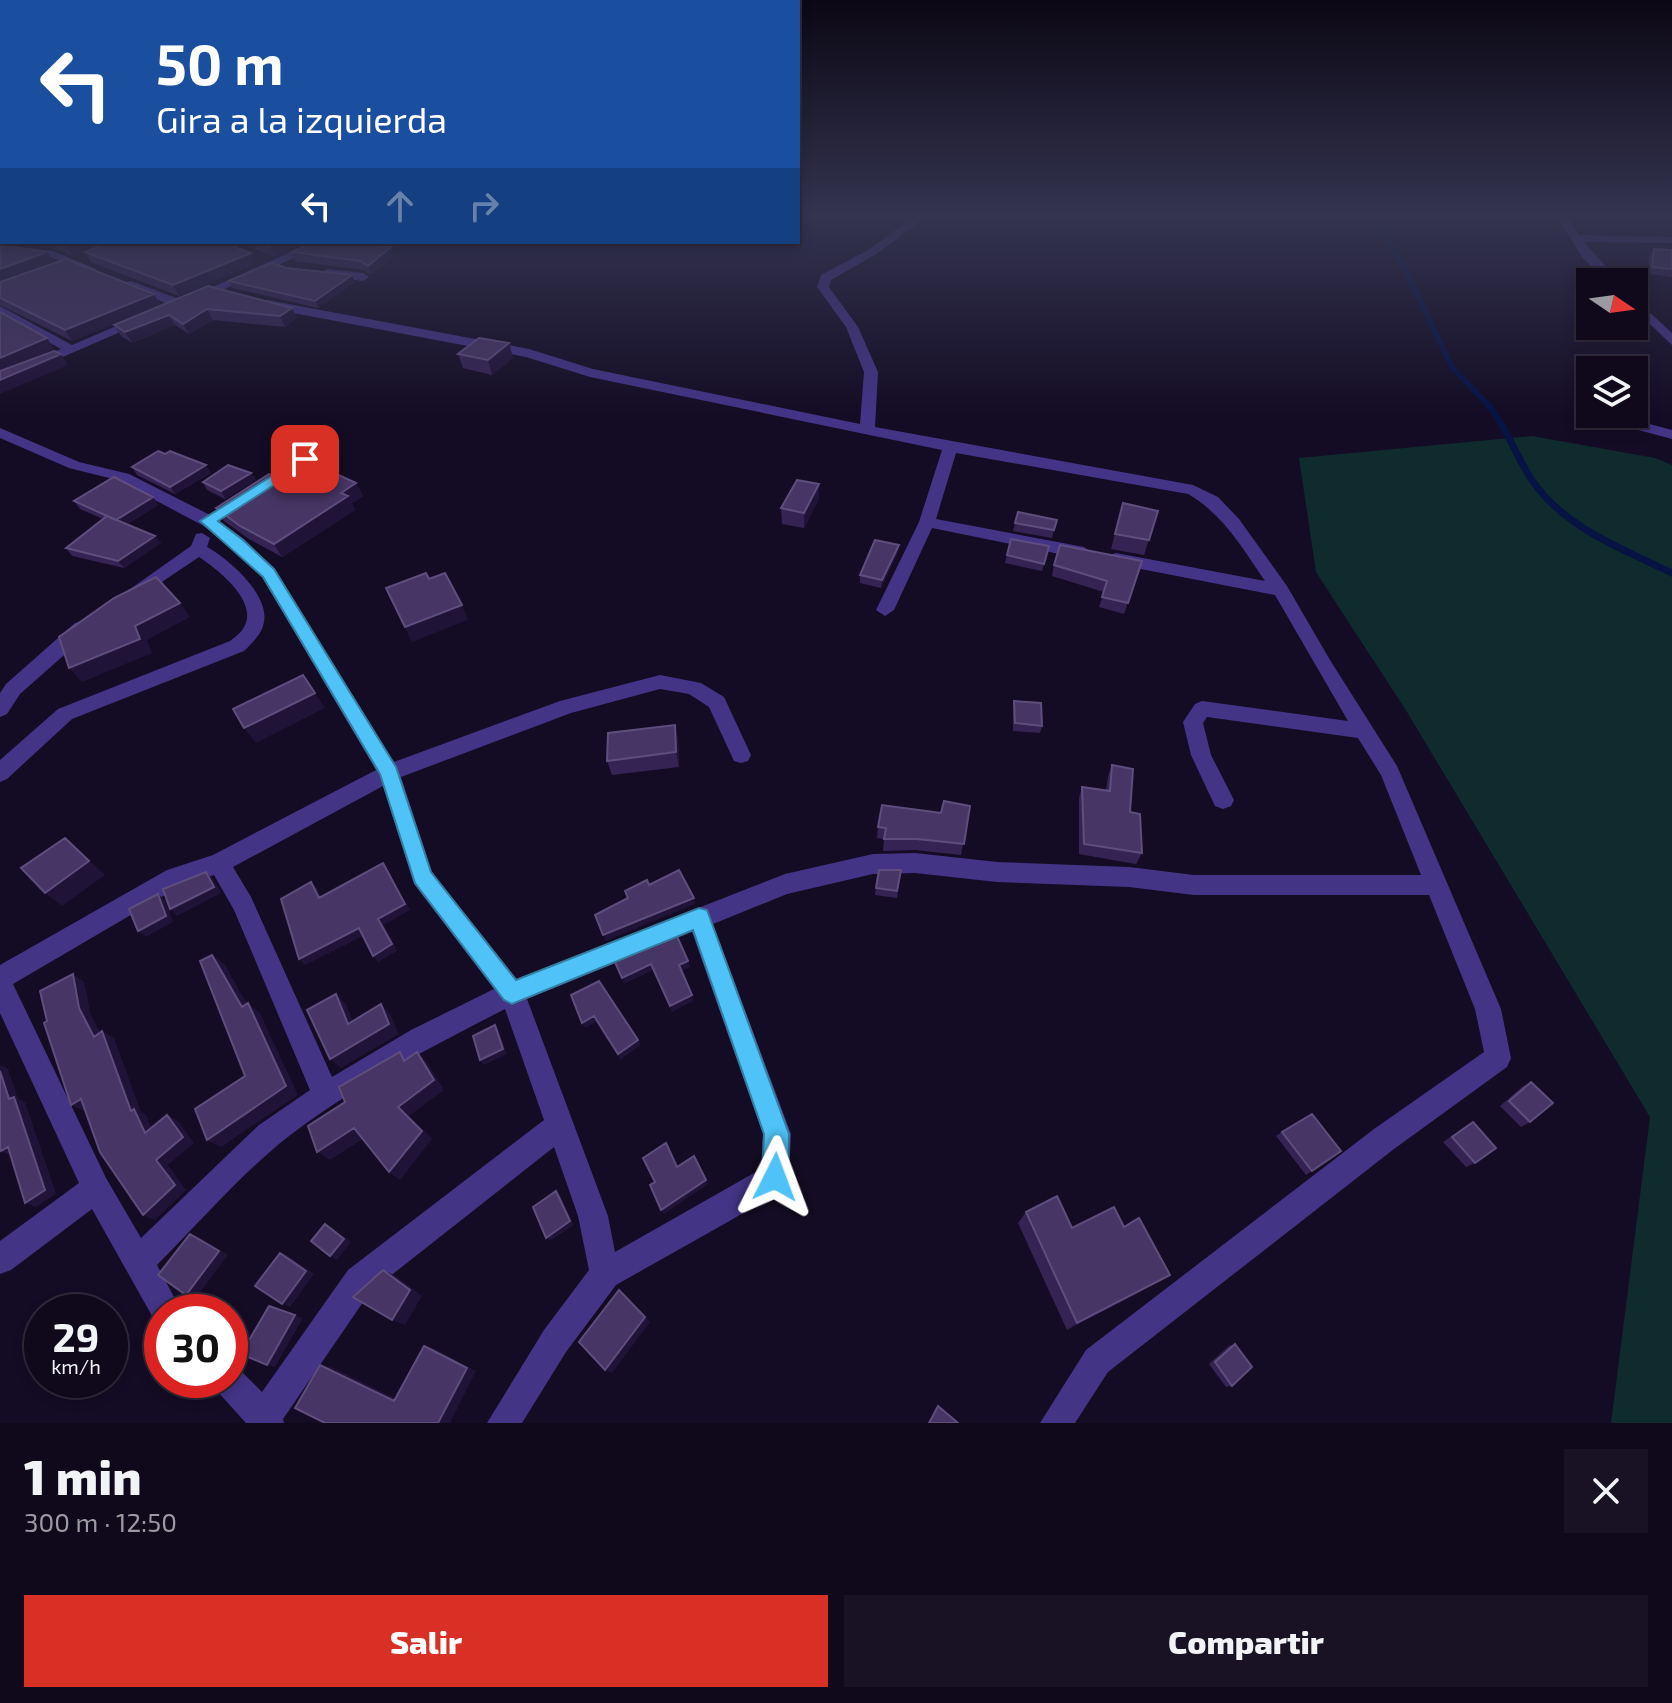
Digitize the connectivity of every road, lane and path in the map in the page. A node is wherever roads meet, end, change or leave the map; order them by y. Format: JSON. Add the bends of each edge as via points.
{"nodes":[{"id":1,"x":121,"y":281,"type":"edge"},
{"id":2,"x":234,"y":281,"type":"edge"},
{"id":3,"x":824,"y":281,"type":"edge"},
{"id":4,"x":213,"y":290,"type":"junction"},
{"id":5,"x":180,"y":304,"type":"junction"},
{"id":6,"x":0,"y":310,"type":"edge"},
{"id":7,"x":1648,"y":316,"type":"edge"},
{"id":8,"x":1672,"y":341,"type":"edge"},
{"id":9,"x":72,"y":350,"type":"junction"},
{"id":10,"x":0,"y":380,"type":"edge"},
{"id":11,"x":1646,"y":428,"type":"edge"},
{"id":12,"x":867,"y":429,"type":"junction"},
{"id":13,"x":0,"y":432,"type":"edge"},
{"id":14,"x":1672,"y":435,"type":"edge"},
{"id":15,"x":950,"y":447,"type":"junction"},
{"id":16,"x":305,"y":459,"type":"dead end"},
{"id":17,"x":244,"y":498,"type":"edge"},
{"id":18,"x":214,"y":517,"type":"junction"},
{"id":19,"x":927,"y":522,"type":"junction"},
{"id":20,"x":198,"y":549,"type":"junction"},
{"id":21,"x":1281,"y":590,"type":"junction"},
{"id":22,"x":885,"y":610,"type":"dead end"},
{"id":23,"x":0,"y":709,"type":"edge"},
{"id":24,"x":1363,"y":731,"type":"junction"},
{"id":25,"x":741,"y":755,"type":"dead end"},
{"id":26,"x":0,"y":773,"type":"edge"},
{"id":27,"x":389,"y":773,"type":"junction"},
{"id":28,"x":1223,"y":800,"type":"dead end"},
{"id":29,"x":219,"y":863,"type":"junction"},
{"id":30,"x":1436,"y":885,"type":"junction"},
{"id":31,"x":699,"y":917,"type":"junction"},
{"id":32,"x":0,"y":978,"type":"edge"},
{"id":33,"x":0,"y":985,"type":"edge"},
{"id":34,"x":512,"y":993,"type":"junction"},
{"id":35,"x":326,"y":1095,"type":"junction"},
{"id":36,"x":560,"y":1125,"type":"junction"},
{"id":37,"x":96,"y":1188,"type":"junction"},
{"id":38,"x":0,"y":1259,"type":"edge"},
{"id":39,"x":137,"y":1263,"type":"junction"},
{"id":40,"x":605,"y":1274,"type":"junction"},
{"id":41,"x":156,"y":1294,"type":"edge"},
{"id":42,"x":245,"y":1398,"type":"edge"},
{"id":43,"x":266,"y":1421,"type":"edge"},
{"id":44,"x":503,"y":1423,"type":"edge"},
{"id":45,"x":1056,"y":1423,"type":"edge"}],
"edges":[{"from":1,"to":5,"type":"street"},
{"from":2,"to":4,"type":"street"},
{"from":3,"to":12,"type":"street","via":[[871,372]]},
{"from":4,"to":5,"type":"street"},
{"from":4,"to":12,"type":"street","via":[[529,353],[590,373]]},
{"from":5,"to":9,"type":"street"},
{"from":6,"to":9,"type":"street"},
{"from":7,"to":8,"type":"street"},
{"from":9,"to":10,"type":"street"},
{"from":11,"to":14,"type":"street"},
{"from":12,"to":15,"type":"street"},
{"from":13,"to":18,"type":"street"},
{"from":15,"to":19,"type":"street"},
{"from":15,"to":21,"type":"street","via":[[1193,490],[1233,523]]},
{"from":16,"to":17,"type":"street"},
{"from":18,"to":20,"type":"street"},
{"from":18,"to":27,"type":"street","via":[[268,573]]},
{"from":19,"to":21,"type":"street"},
{"from":19,"to":22,"type":"street"},
{"from":20,"to":23,"type":"street","via":[[79,630],[13,689]]},
{"from":20,"to":26,"type":"street","via":[[218,559],[244,590],[255,615],[248,635],[237,646],[65,714]]},
{"from":21,"to":24,"type":"street"},
{"from":24,"to":28,"type":"street","via":[[1202,709],[1193,722],[1201,755]]},
{"from":24,"to":30,"type":"street","via":[[1390,772]]},
{"from":25,"to":27,"type":"street","via":[[717,702],[694,688],[660,682],[567,706]]},
{"from":27,"to":29,"type":"street"},
{"from":27,"to":34,"type":"street","via":[[422,877]]},
{"from":29,"to":32,"type":"street","via":[[175,877]]},
{"from":29,"to":35,"type":"street","via":[[243,904]]},
{"from":30,"to":31,"type":"street","via":[[1194,885],[873,864],[785,884]]},
{"from":30,"to":45,"type":"street","via":[[1488,1009],[1498,1058],[1384,1139],[1097,1361]]},
{"from":31,"to":34,"type":"street"},
{"from":31,"to":40,"type":"street","via":[[777,1134],[775,1177]]},
{"from":33,"to":37,"type":"street"},
{"from":34,"to":35,"type":"street"},
{"from":34,"to":36,"type":"street"},
{"from":35,"to":39,"type":"street","via":[[269,1135]]},
{"from":36,"to":40,"type":"street","via":[[593,1216]]},
{"from":36,"to":43,"type":"street","via":[[359,1281]]},
{"from":37,"to":38,"type":"street"},
{"from":37,"to":39,"type":"street"},
{"from":39,"to":41,"type":"street"},
{"from":40,"to":44,"type":"street"},
{"from":42,"to":43,"type":"street"}]}
